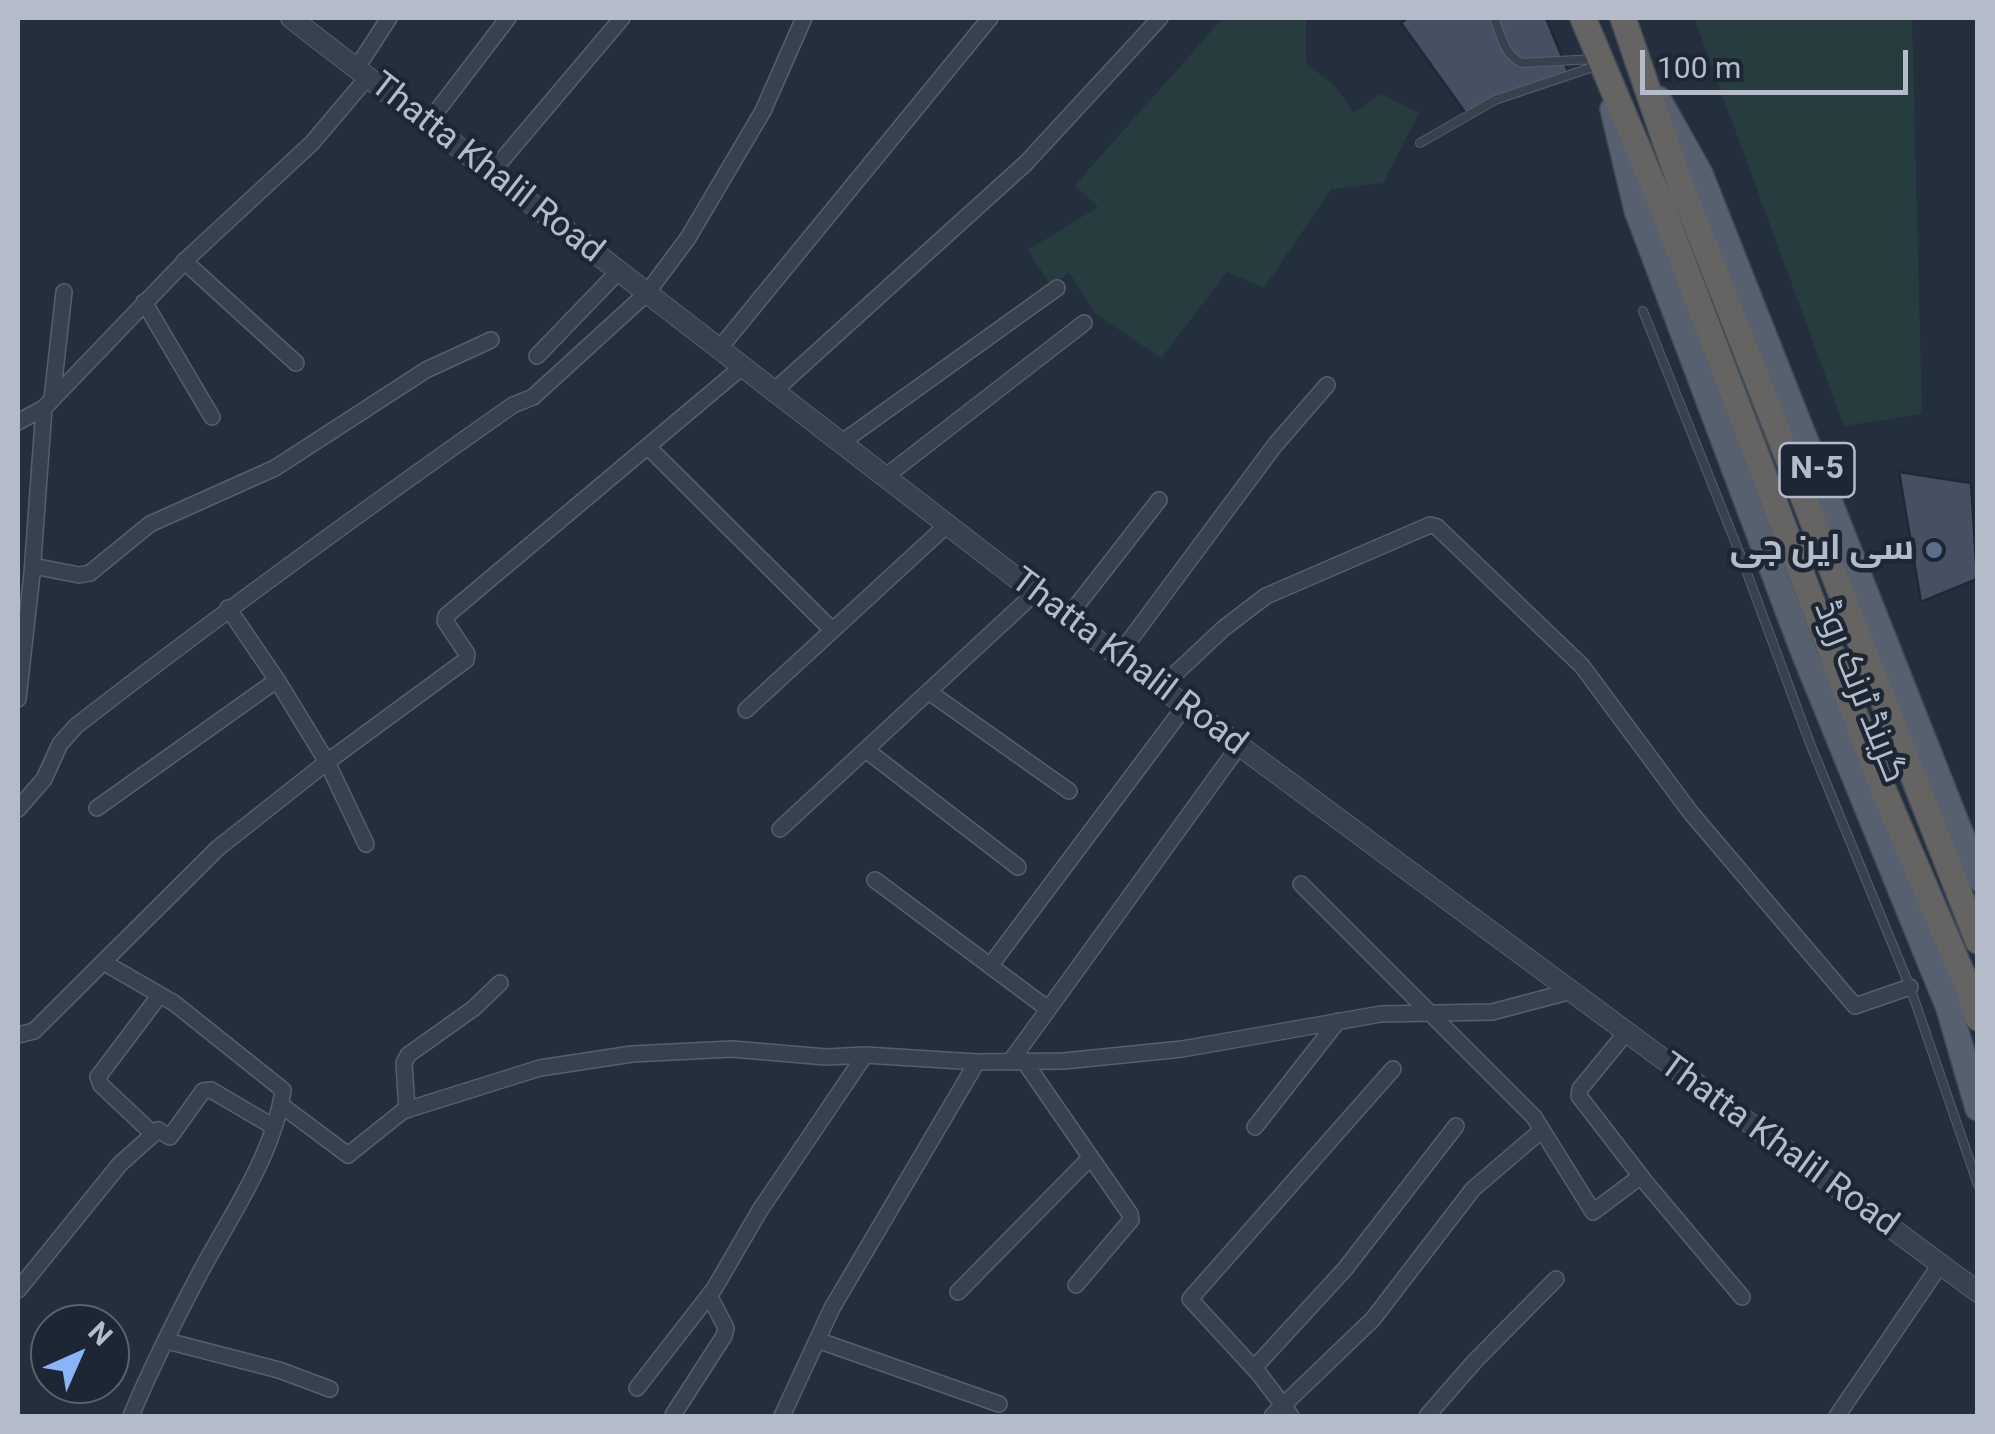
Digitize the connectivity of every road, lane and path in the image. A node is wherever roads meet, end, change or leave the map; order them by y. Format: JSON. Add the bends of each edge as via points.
{"nodes":[{"id":1,"x":291,"y":18,"type":"edge"},
{"id":2,"x":389,"y":18,"type":"edge"},
{"id":3,"x":508,"y":18,"type":"edge"},
{"id":4,"x":622,"y":18,"type":"edge"},
{"id":5,"x":804,"y":18,"type":"edge"},
{"id":6,"x":990,"y":18,"type":"edge"},
{"id":7,"x":1160,"y":18,"type":"edge"},
{"id":8,"x":1494,"y":18,"type":"edge"},
{"id":9,"x":1583,"y":18,"type":"edge"},
{"id":10,"x":1622,"y":18,"type":"edge"},
{"id":11,"x":1602,"y":67,"type":"junction"},
{"id":12,"x":1642,"y":68,"type":"junction"},
{"id":13,"x":362,"y":74,"type":"junction"},
{"id":14,"x":427,"y":124,"type":"junction"},
{"id":15,"x":1420,"y":143,"type":"dead end"},
{"id":16,"x":491,"y":173,"type":"junction"},
{"id":17,"x":184,"y":261,"type":"junction"},
{"id":18,"x":618,"y":272,"type":"junction"},
{"id":19,"x":1058,"y":288,"type":"dead end"},
{"id":20,"x":64,"y":292,"type":"dead end"},
{"id":21,"x":646,"y":293,"type":"junction"},
{"id":22,"x":144,"y":302,"type":"junction"},
{"id":23,"x":1643,"y":311,"type":"dead end"},
{"id":24,"x":1084,"y":324,"type":"dead end"},
{"id":25,"x":491,"y":340,"type":"dead end"},
{"id":26,"x":719,"y":349,"type":"junction"},
{"id":27,"x":537,"y":356,"type":"dead end"},
{"id":28,"x":296,"y":363,"type":"dead end"},
{"id":29,"x":742,"y":367,"type":"junction"},
{"id":30,"x":1326,"y":385,"type":"dead end"},
{"id":31,"x":774,"y":391,"type":"junction"},
{"id":32,"x":48,"y":403,"type":"junction"},
{"id":33,"x":212,"y":417,"type":"dead end"},
{"id":34,"x":18,"y":422,"type":"edge"},
{"id":35,"x":841,"y":443,"type":"junction"},
{"id":36,"x":648,"y":447,"type":"junction"},
{"id":37,"x":885,"y":477,"type":"junction"},
{"id":38,"x":1159,"y":500,"type":"dead end"},
{"id":39,"x":947,"y":525,"type":"junction"},
{"id":40,"x":33,"y":566,"type":"junction"},
{"id":41,"x":1035,"y":593,"type":"junction"},
{"id":42,"x":228,"y":608,"type":"junction"},
{"id":43,"x":1067,"y":618,"type":"junction"},
{"id":44,"x":832,"y":630,"type":"junction"},
{"id":45,"x":1791,"y":655,"type":"junction"},
{"id":46,"x":1118,"y":656,"type":"junction"},
{"id":47,"x":278,"y":680,"type":"junction"},
{"id":48,"x":1160,"y":688,"type":"junction"},
{"id":49,"x":929,"y":692,"type":"junction"},
{"id":50,"x":18,"y":699,"type":"edge"},
{"id":51,"x":1185,"y":706,"type":"junction"},
{"id":52,"x":746,"y":710,"type":"dead end"},
{"id":53,"x":1239,"y":746,"type":"junction"},
{"id":54,"x":866,"y":750,"type":"junction"},
{"id":55,"x":327,"y":762,"type":"junction"},
{"id":56,"x":1069,"y":791,"type":"dead end"},
{"id":57,"x":97,"y":808,"type":"dead end"},
{"id":58,"x":18,"y":809,"type":"edge"},
{"id":59,"x":780,"y":829,"type":"dead end"},
{"id":60,"x":366,"y":844,"type":"dead end"},
{"id":61,"x":1018,"y":867,"type":"dead end"},
{"id":62,"x":1978,"y":878,"type":"edge"},
{"id":63,"x":875,"y":880,"type":"dead end"},
{"id":64,"x":1301,"y":884,"type":"dead end"},
{"id":65,"x":1978,"y":941,"type":"edge"},
{"id":66,"x":103,"y":962,"type":"junction"},
{"id":67,"x":990,"y":966,"type":"junction"},
{"id":68,"x":500,"y":983,"type":"dead end"},
{"id":69,"x":1910,"y":987,"type":"junction"},
{"id":70,"x":1568,"y":992,"type":"junction"},
{"id":71,"x":159,"y":996,"type":"junction"},
{"id":72,"x":1048,"y":1009,"type":"junction"},
{"id":73,"x":1429,"y":1013,"type":"junction"},
{"id":74,"x":1978,"y":1018,"type":"edge"},
{"id":75,"x":1338,"y":1020,"type":"junction"},
{"id":76,"x":1625,"y":1034,"type":"junction"},
{"id":77,"x":18,"y":1036,"type":"edge"},
{"id":78,"x":865,"y":1055,"type":"junction"},
{"id":79,"x":977,"y":1062,"type":"junction"},
{"id":80,"x":1017,"y":1062,"type":"junction"},
{"id":81,"x":1393,"y":1069,"type":"dead end"},
{"id":82,"x":281,"y":1106,"type":"junction"},
{"id":83,"x":1978,"y":1108,"type":"edge"},
{"id":84,"x":407,"y":1110,"type":"junction"},
{"id":85,"x":1456,"y":1126,"type":"dead end"},
{"id":86,"x":274,"y":1127,"type":"junction"},
{"id":87,"x":1255,"y":1127,"type":"dead end"},
{"id":88,"x":1542,"y":1130,"type":"junction"},
{"id":89,"x":153,"y":1134,"type":"junction"},
{"id":90,"x":1090,"y":1158,"type":"junction"},
{"id":91,"x":1641,"y":1176,"type":"junction"},
{"id":92,"x":1978,"y":1185,"type":"edge"},
{"id":93,"x":1940,"y":1265,"type":"junction"},
{"id":94,"x":1556,"y":1279,"type":"dead end"},
{"id":95,"x":1076,"y":1286,"type":"dead end"},
{"id":96,"x":18,"y":1290,"type":"edge"},
{"id":97,"x":958,"y":1292,"type":"dead end"},
{"id":98,"x":1978,"y":1292,"type":"edge"},
{"id":99,"x":709,"y":1295,"type":"junction"},
{"id":100,"x":1742,"y":1297,"type":"dead end"},
{"id":101,"x":817,"y":1340,"type":"junction"},
{"id":102,"x":167,"y":1341,"type":"junction"},
{"id":103,"x":1254,"y":1368,"type":"junction"},
{"id":104,"x":636,"y":1388,"type":"dead end"},
{"id":105,"x":330,"y":1390,"type":"dead end"},
{"id":106,"x":999,"y":1404,"type":"dead end"},
{"id":107,"x":1282,"y":1414,"type":"edge"},
{"id":108,"x":673,"y":1415,"type":"edge"},
{"id":109,"x":131,"y":1416,"type":"edge"},
{"id":110,"x":782,"y":1416,"type":"edge"},
{"id":111,"x":1427,"y":1416,"type":"edge"},
{"id":112,"x":1836,"y":1416,"type":"edge"}],
"edges":[{"from":1,"to":13,"type":"street","name":"Thatta Khalil Road"},
{"from":2,"to":13,"type":"street"},
{"from":3,"to":14,"type":"street"},
{"from":4,"to":16,"type":"street"},
{"from":5,"to":21,"type":"street","via":[[756,123],[688,238]]},
{"from":6,"to":26,"type":"street"},
{"from":7,"to":31,"type":"street","via":[[1026,163]]},
{"from":8,"to":11,"type":"lane","via":[[1513,59]]},
{"from":9,"to":11,"type":"highway","name":"گرینڈ ٹرنک روڈ","number":"N-5"},
{"from":10,"to":12,"type":"highway","name":"گرینڈ ٹرنک روڈ","number":"N-5"},
{"from":11,"to":15,"type":"lane","via":[[1496,100]]},
{"from":11,"to":45,"type":"main road","name":"گرینڈ ٹرنک روڈ","number":"N-5","via":[[1637,210]]},
{"from":11,"to":74,"type":"highway"},
{"from":12,"to":62,"type":"main road","name":"گرینڈ ٹرنک روڈ","number":"N-5","via":[[1700,174]]},
{"from":12,"to":65,"type":"highway","via":[[1679,182]]},
{"from":13,"to":14,"type":"street","name":"Thatta Khalil Road"},
{"from":13,"to":17,"type":"street","via":[[312,143]]},
{"from":14,"to":16,"type":"street","name":"Thatta Khalil Road"},
{"from":16,"to":18,"type":"street","name":"Thatta Khalil Road"},
{"from":17,"to":22,"type":"street"},
{"from":17,"to":28,"type":"street"},
{"from":18,"to":21,"type":"street","name":"Thatta Khalil Road"},
{"from":18,"to":27,"type":"street"},
{"from":19,"to":35,"type":"street"},
{"from":20,"to":32,"type":"street"},
{"from":21,"to":26,"type":"street","name":"Thatta Khalil Road"},
{"from":21,"to":42,"type":"street","via":[[533,398],[513,405]]},
{"from":22,"to":32,"type":"street"},
{"from":22,"to":33,"type":"street"},
{"from":23,"to":45,"type":"lane"},
{"from":24,"to":37,"type":"street"},
{"from":25,"to":40,"type":"street","via":[[426,370],[275,468],[150,524],[90,573]]},
{"from":26,"to":29,"type":"street","name":"Thatta Khalil Road"},
{"from":29,"to":31,"type":"street","name":"Thatta Khalil Road"},
{"from":29,"to":36,"type":"street"},
{"from":30,"to":46,"type":"street"},
{"from":31,"to":35,"type":"street","name":"Thatta Khalil Road"},
{"from":32,"to":34,"type":"street"},
{"from":32,"to":40,"type":"street"},
{"from":35,"to":37,"type":"street","name":"Thatta Khalil Road"},
{"from":36,"to":44,"type":"street"},
{"from":36,"to":55,"type":"street","via":[[446,616],[466,660]]},
{"from":37,"to":39,"type":"street","name":"Thatta Khalil Road"},
{"from":38,"to":43,"type":"street"},
{"from":39,"to":41,"type":"street","name":"Thatta Khalil Road"},
{"from":39,"to":44,"type":"street"},
{"from":40,"to":50,"type":"street"},
{"from":41,"to":43,"type":"street","name":"Thatta Khalil Road"},
{"from":41,"to":49,"type":"street"},
{"from":42,"to":47,"type":"street"},
{"from":42,"to":58,"type":"street","via":[[76,726]]},
{"from":43,"to":46,"type":"street","name":"Thatta Khalil Road"},
{"from":44,"to":52,"type":"street"},
{"from":45,"to":69,"type":"lane","via":[[1811,746]]},
{"from":45,"to":83,"type":"main road","name":"گرینڈ ٹرنک روڈ","number":"N-5","via":[[1949,1008]]},
{"from":46,"to":48,"type":"street","name":"Thatta Khalil Road"},
{"from":47,"to":55,"type":"street"},
{"from":47,"to":57,"type":"street"},
{"from":48,"to":51,"type":"street","name":"Thatta Khalil Road"},
{"from":48,"to":69,"type":"street","via":[[1266,596],[1430,525],[1582,666],[1691,812],[1856,1006]]},
{"from":49,"to":54,"type":"street"},
{"from":49,"to":56,"type":"street"},
{"from":51,"to":53,"type":"street","name":"Thatta Khalil Road"},
{"from":51,"to":67,"type":"street"},
{"from":53,"to":70,"type":"street","name":"Thatta Khalil Road"},
{"from":53,"to":72,"type":"street"},
{"from":54,"to":59,"type":"street"},
{"from":54,"to":61,"type":"street"},
{"from":55,"to":60,"type":"street"},
{"from":55,"to":66,"type":"street","via":[[218,848]]},
{"from":63,"to":67,"type":"street"},
{"from":64,"to":73,"type":"street"},
{"from":66,"to":71,"type":"street"},
{"from":66,"to":77,"type":"street","via":[[34,1031]]},
{"from":67,"to":72,"type":"street"},
{"from":68,"to":84,"type":"street","via":[[408,1055]]},
{"from":69,"to":92,"type":"lane"},
{"from":70,"to":73,"type":"street","via":[[1492,1012]]},
{"from":70,"to":76,"type":"street","name":"Thatta Khalil Road"},
{"from":71,"to":82,"type":"street","via":[[283,1090]]},
{"from":71,"to":89,"type":"street","via":[[98,1076]]},
{"from":72,"to":80,"type":"street"},
{"from":73,"to":75,"type":"street"},
{"from":73,"to":88,"type":"street"},
{"from":75,"to":80,"type":"street","via":[[1182,1049]]},
{"from":75,"to":87,"type":"street"},
{"from":76,"to":91,"type":"street","via":[[1580,1096]]},
{"from":76,"to":93,"type":"street","name":"Thatta Khalil Road"},
{"from":78,"to":79,"type":"street"},
{"from":78,"to":84,"type":"street","via":[[732,1049],[632,1054],[540,1068]]},
{"from":78,"to":99,"type":"street"},
{"from":79,"to":80,"type":"street"},
{"from":79,"to":101,"type":"street"},
{"from":80,"to":90,"type":"street"},
{"from":81,"to":103,"type":"street","via":[[1190,1300]]},
{"from":82,"to":84,"type":"street","via":[[348,1156]]},
{"from":82,"to":86,"type":"street"},
{"from":85,"to":103,"type":"street","via":[[1345,1269]]},
{"from":86,"to":89,"type":"street","via":[[207,1089],[170,1137],[160,1130]]},
{"from":86,"to":102,"type":"street"},
{"from":88,"to":91,"type":"street","via":[[1593,1212]]},
{"from":88,"to":107,"type":"street","via":[[1473,1189],[1372,1319]]},
{"from":89,"to":96,"type":"street","via":[[99,1188]]},
{"from":90,"to":95,"type":"street","via":[[1130,1220]]},
{"from":90,"to":97,"type":"street"},
{"from":91,"to":100,"type":"street"},
{"from":93,"to":98,"type":"street","name":"Thatta Khalil Road"},
{"from":93,"to":112,"type":"street"},
{"from":94,"to":111,"type":"street"},
{"from":99,"to":104,"type":"street"},
{"from":99,"to":108,"type":"street","via":[[724,1336]]},
{"from":101,"to":106,"type":"street"},
{"from":101,"to":110,"type":"street"},
{"from":102,"to":105,"type":"street"},
{"from":102,"to":109,"type":"street"},
{"from":103,"to":107,"type":"street"}]}
